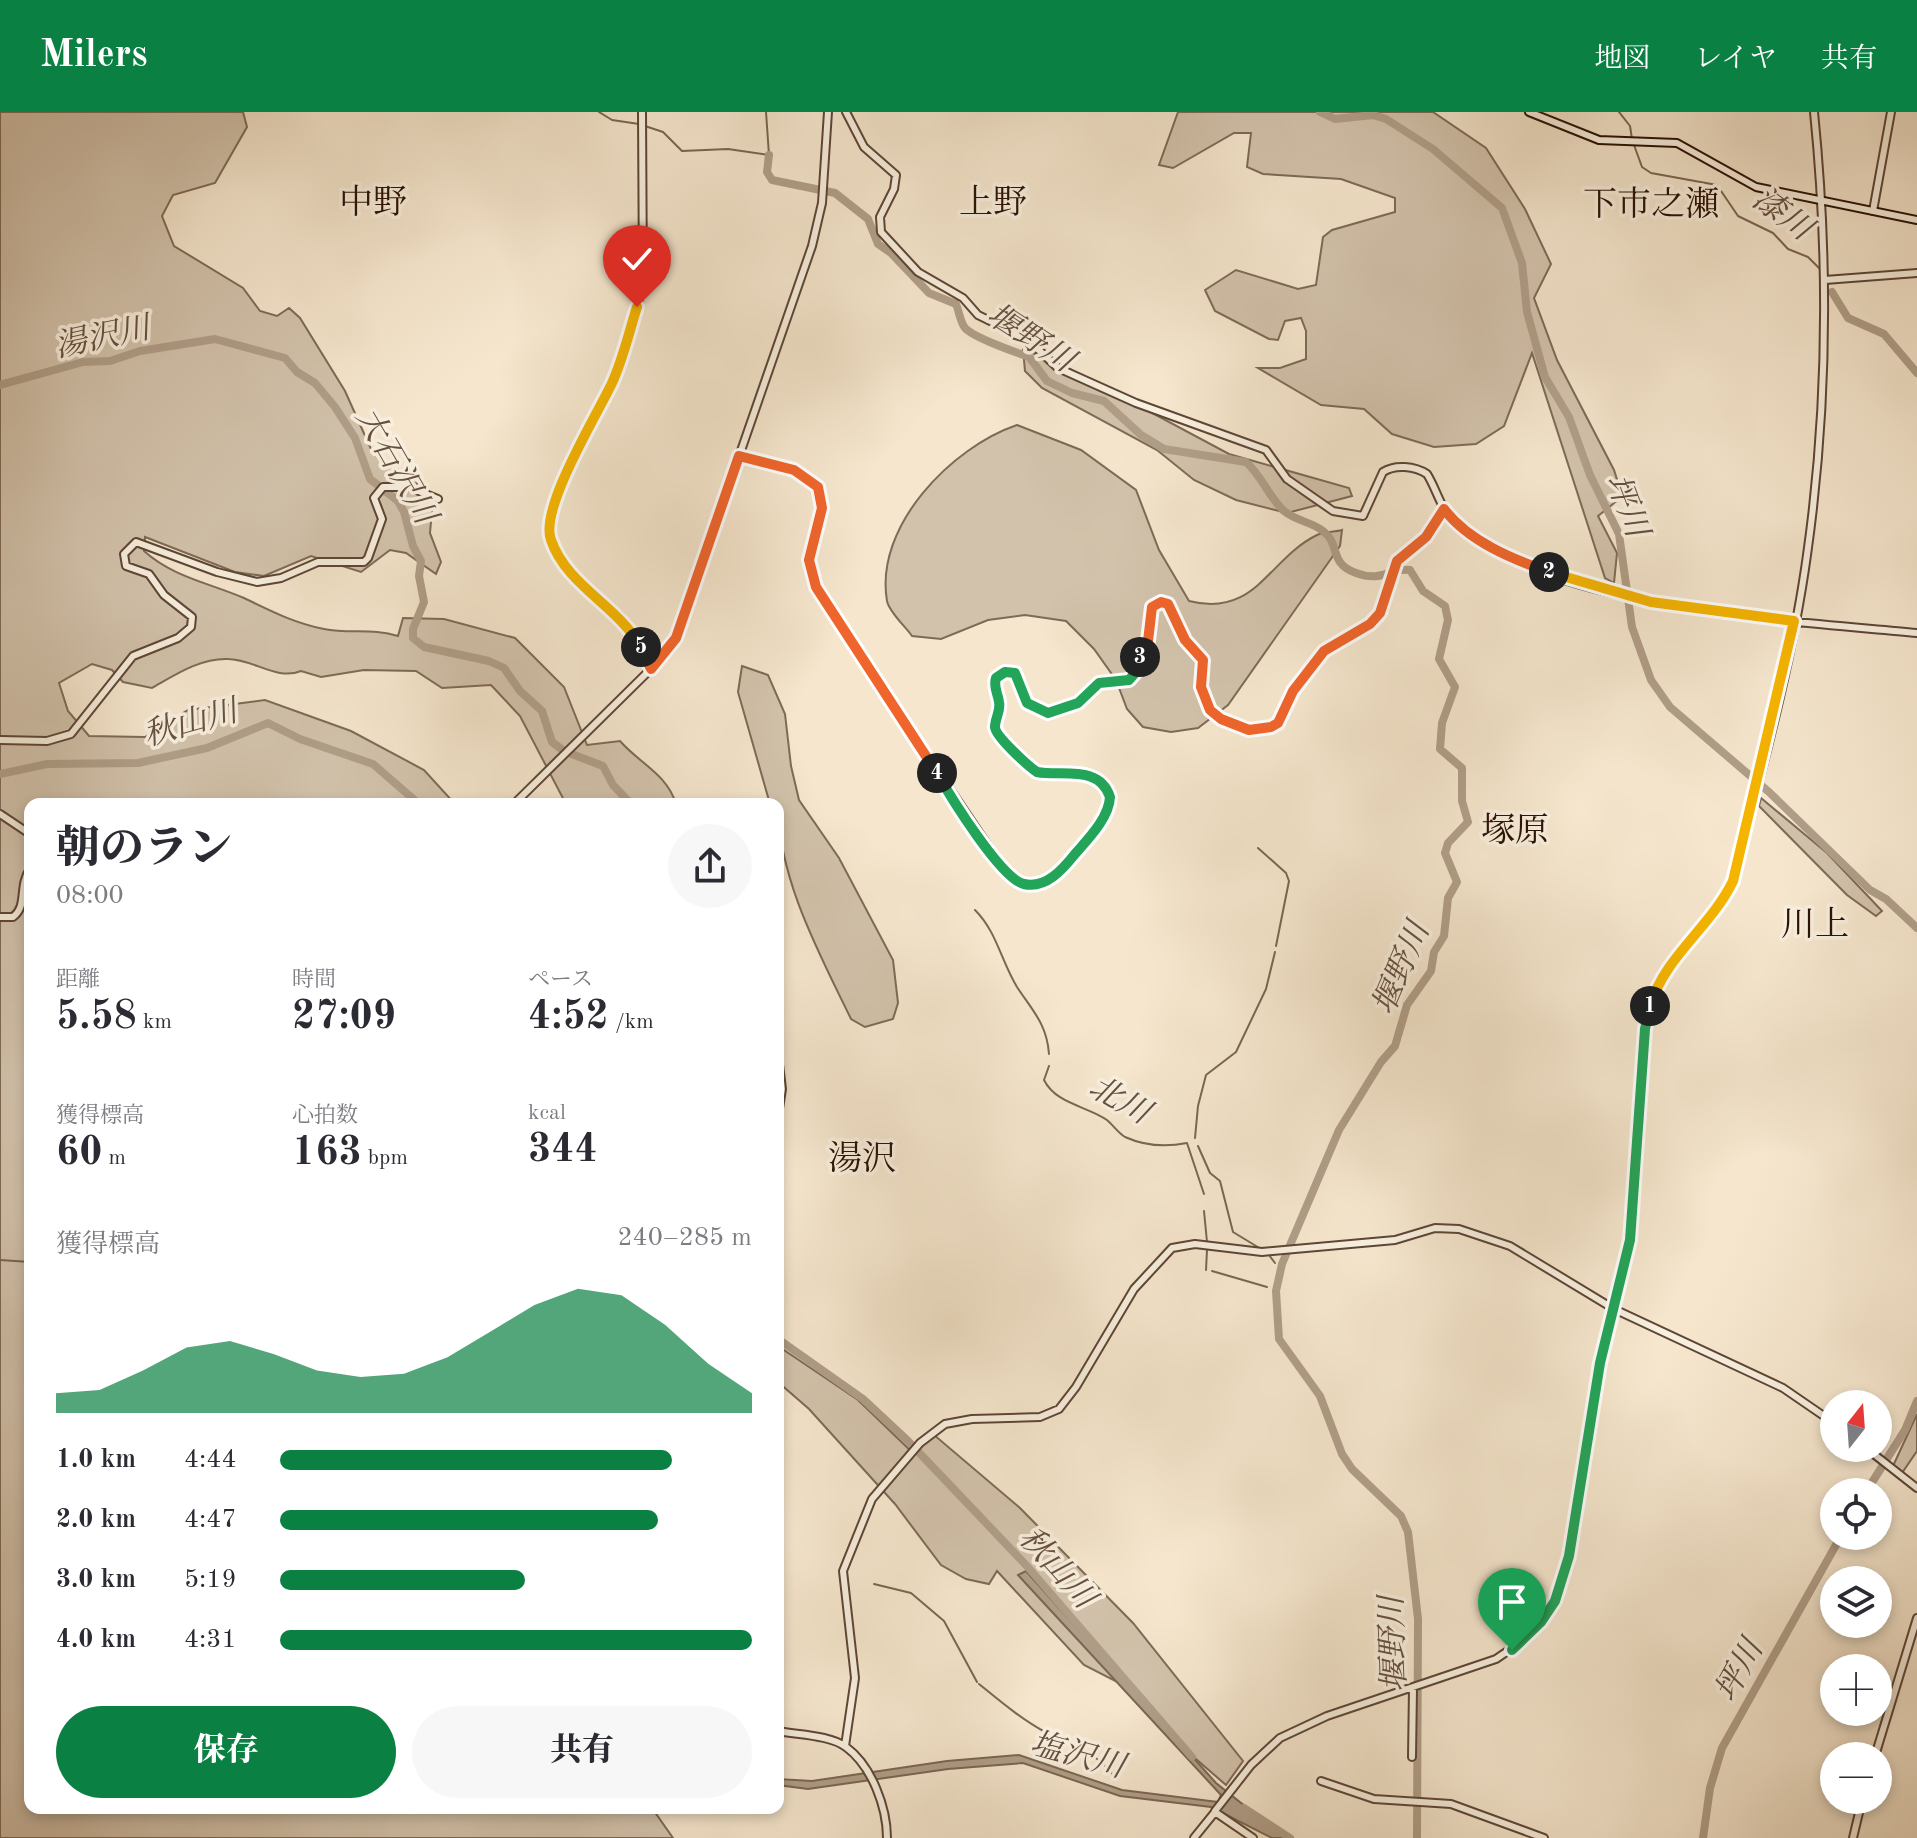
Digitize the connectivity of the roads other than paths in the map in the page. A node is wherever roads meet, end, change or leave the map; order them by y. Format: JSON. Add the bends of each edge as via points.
{"nodes":[{"id":1,"x":642,"y":112,"type":"edge"},
{"id":2,"x":828,"y":112,"type":"edge"},
{"id":3,"x":846,"y":112,"type":"edge"},
{"id":4,"x":1529,"y":112,"type":"edge"},
{"id":5,"x":1814,"y":112,"type":"edge"},
{"id":6,"x":1891,"y":112,"type":"edge"},
{"id":7,"x":1823,"y":202,"type":"junction"},
{"id":8,"x":1873,"y":211,"type":"junction"},
{"id":9,"x":1917,"y":220,"type":"edge"},
{"id":10,"x":1917,"y":273,"type":"edge"},
{"id":11,"x":1825,"y":280,"type":"junction"},
{"id":12,"x":739,"y":456,"type":"junction"},
{"id":13,"x":438,"y":499,"type":"dead end"},
{"id":14,"x":1444,"y":509,"type":"junction"},
{"id":15,"x":1794,"y":621,"type":"junction"},
{"id":16,"x":1917,"y":633,"type":"edge"},
{"id":17,"x":651,"y":669,"type":"junction"},
{"id":18,"x":0,"y":740,"type":"edge"},
{"id":19,"x":520,"y":798,"type":"edge"},
{"id":20,"x":0,"y":814,"type":"edge"},
{"id":21,"x":24,"y":830,"type":"edge"},
{"id":22,"x":24,"y":878,"type":"edge"},
{"id":23,"x":0,"y":917,"type":"edge"},
{"id":24,"x":1614,"y":1309,"type":"junction"},
{"id":25,"x":1820,"y":1413,"type":"edge"},
{"id":26,"x":1883,"y":1462,"type":"edge"},
{"id":27,"x":1917,"y":1488,"type":"edge"},
{"id":28,"x":1917,"y":1618,"type":"edge"},
{"id":29,"x":1413,"y":1687,"type":"junction"},
{"id":30,"x":784,"y":1732,"type":"edge"},
{"id":31,"x":848,"y":1733,"type":"junction"},
{"id":32,"x":824,"y":1740,"type":"junction"},
{"id":33,"x":1879,"y":1742,"type":"edge"},
{"id":34,"x":845,"y":1746,"type":"junction"},
{"id":35,"x":1412,"y":1757,"type":"dead end"},
{"id":36,"x":860,"y":1763,"type":"junction"},
{"id":37,"x":1321,"y":1781,"type":"dead end"},
{"id":38,"x":1215,"y":1812,"type":"junction"},
{"id":39,"x":1859,"y":1814,"type":"edge"},
{"id":40,"x":887,"y":1838,"type":"edge"},
{"id":41,"x":1194,"y":1838,"type":"edge"},
{"id":42,"x":1253,"y":1838,"type":"edge"},
{"id":43,"x":1544,"y":1838,"type":"edge"},
{"id":44,"x":1853,"y":1838,"type":"edge"}],
"edges":[{"from":1,"to":17,"type":"street","via":[[643,285],[614,380],[556,496],[550,539],[574,579],[621,617]]},
{"from":2,"to":12,"type":"street","via":[[822,198],[812,246]]},
{"from":3,"to":14,"type":"street","via":[[864,147],[896,175],[880,217],[884,238],[918,272],[963,298],[978,315],[1027,339],[1051,364],[1136,403],[1266,450],[1287,479],[1341,514],[1363,516],[1379,477],[1394,467],[1427,474]]},
{"from":4,"to":7,"type":"street","via":[[1599,140],[1677,143],[1756,187]]},
{"from":5,"to":7,"type":"street"},
{"from":6,"to":8,"type":"street"},
{"from":7,"to":8,"type":"street"},
{"from":7,"to":11,"type":"street"},
{"from":8,"to":9,"type":"street"},
{"from":10,"to":11,"type":"street"},
{"from":11,"to":15,"type":"street","via":[[1819,453]]},
{"from":12,"to":14,"type":"street","via":[[794,470],[818,487],[822,508],[809,560],[820,596],[1007,874],[1025,884],[1045,882],[1069,861],[1099,823],[1110,797],[1100,782],[1082,773],[1037,772],[1001,741],[995,726],[998,676],[1017,675],[1024,700],[1038,711],[1074,705],[1099,683],[1133,677],[1148,641],[1150,611],[1165,602],[1185,640],[1203,660],[1201,687],[1210,710],[1228,723],[1264,730],[1278,723],[1293,691],[1324,651],[1380,613],[1394,567],[1405,551],[1426,537]]},
{"from":12,"to":17,"type":"street","via":[[676,638]]},
{"from":13,"to":18,"type":"street","via":[[409,487],[383,487],[374,501],[382,519],[364,562],[318,562],[271,581],[242,579],[130,544],[124,554],[126,566],[149,574],[164,595],[192,617],[191,627],[178,638],[133,656],[71,734],[47,741]]},
{"from":14,"to":15,"type":"street","via":[[1466,531],[1511,557],[1625,596]]},
{"from":15,"to":16,"type":"street"},
{"from":15,"to":24,"type":"street","via":[[1729,891],[1666,970],[1648,1013],[1632,1225]]},
{"from":17,"to":19,"type":"street"},
{"from":20,"to":21,"type":"street"},
{"from":22,"to":23,"type":"street","via":[[19,913]]},
{"from":24,"to":25,"type":"street","via":[[1783,1388]]},
{"from":24,"to":29,"type":"street","via":[[1600,1363],[1569,1556],[1555,1601],[1512,1650]]},
{"from":24,"to":31,"type":"street","via":[[1510,1246],[1451,1227],[1395,1240],[1288,1250],[1239,1251],[1195,1244],[1172,1248],[1134,1289],[1059,1409],[1040,1417],[957,1421],[934,1430],[872,1499],[843,1571],[855,1678]]},
{"from":26,"to":27,"type":"street"},
{"from":28,"to":33,"type":"street"},
{"from":29,"to":35,"type":"street"},
{"from":29,"to":38,"type":"street","via":[[1280,1738]]},
{"from":30,"to":32,"type":"street"},
{"from":31,"to":32,"type":"street"},
{"from":31,"to":34,"type":"street"},
{"from":31,"to":36,"type":"street"},
{"from":32,"to":34,"type":"street"},
{"from":34,"to":36,"type":"street"},
{"from":36,"to":40,"type":"street","via":[[883,1804]]},
{"from":37,"to":43,"type":"street","via":[[1374,1799],[1451,1804]]},
{"from":38,"to":41,"type":"street"},
{"from":38,"to":42,"type":"street"},
{"from":39,"to":44,"type":"street"}]}
